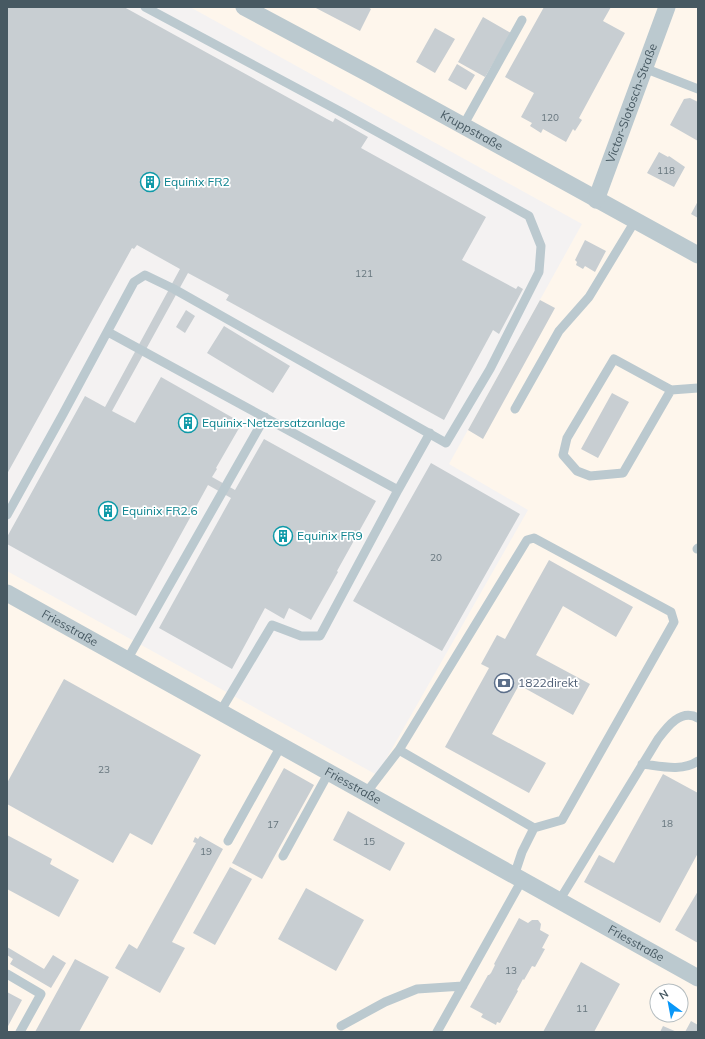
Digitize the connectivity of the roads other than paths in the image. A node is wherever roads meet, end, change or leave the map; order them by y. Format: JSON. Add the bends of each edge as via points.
{"nodes":[{"id":1,"x":145,"y":7,"type":"edge"},
{"id":2,"x":244,"y":7,"type":"edge"},
{"id":3,"x":667,"y":7,"type":"edge"},
{"id":4,"x":522,"y":20,"type":"dead end"},
{"id":5,"x":644,"y":68,"type":"junction"},
{"id":6,"x":698,"y":89,"type":"edge"},
{"id":7,"x":463,"y":126,"type":"junction"},
{"id":8,"x":596,"y":200,"type":"junction"},
{"id":9,"x":635,"y":221,"type":"junction"},
{"id":10,"x":698,"y":255,"type":"edge"},
{"id":11,"x":108,"y":332,"type":"junction"},
{"id":12,"x":698,"y":388,"type":"edge"},
{"id":13,"x":671,"y":390,"type":"junction"},
{"id":14,"x":515,"y":409,"type":"dead end"},
{"id":15,"x":265,"y":417,"type":"junction"},
{"id":16,"x":430,"y":433,"type":"junction"},
{"id":17,"x":398,"y":490,"type":"junction"},
{"id":18,"x":7,"y":515,"type":"edge"},
{"id":19,"x":7,"y":593,"type":"edge"},
{"id":20,"x":127,"y":660,"type":"junction"},
{"id":21,"x":220,"y":712,"type":"junction"},
{"id":22,"x":698,"y":718,"type":"edge"},
{"id":23,"x":282,"y":746,"type":"junction"},
{"id":24,"x":398,"y":750,"type":"junction"},
{"id":25,"x":698,"y":761,"type":"edge"},
{"id":26,"x":642,"y":764,"type":"junction"},
{"id":27,"x":329,"y":772,"type":"junction"},
{"id":28,"x":366,"y":793,"type":"junction"},
{"id":29,"x":534,"y":828,"type":"junction"},
{"id":30,"x":228,"y":841,"type":"dead end"},
{"id":31,"x":283,"y":856,"type":"dead end"},
{"id":32,"x":518,"y":878,"type":"junction"},
{"id":33,"x":559,"y":901,"type":"junction"},
{"id":34,"x":7,"y":974,"type":"edge"},
{"id":35,"x":698,"y":978,"type":"edge"},
{"id":36,"x":463,"y":986,"type":"junction"},
{"id":37,"x":341,"y":1026,"type":"dead end"},
{"id":38,"x":20,"y":1032,"type":"edge"},
{"id":39,"x":437,"y":1032,"type":"edge"}],
"edges":[{"from":1,"to":16,"type":"lane","via":[[529,216],[541,246],[539,272],[490,369],[446,443]]},
{"from":2,"to":7,"type":"street","name":"Kruppstraße"},
{"from":3,"to":5,"type":"street","name":"Victor-Slotosch-Straße"},
{"from":4,"to":7,"type":"lane"},
{"from":5,"to":6,"type":"lane"},
{"from":5,"to":8,"type":"street","name":"Victor-Slotosch-Straße"},
{"from":7,"to":8,"type":"street","name":"Kruppstraße"},
{"from":8,"to":9,"type":"street","name":"Kruppstraße"},
{"from":9,"to":10,"type":"street","name":"Kruppstraße"},
{"from":9,"to":14,"type":"lane","via":[[589,297],[559,331]]},
{"from":11,"to":15,"type":"lane"},
{"from":11,"to":16,"type":"lane","via":[[134,282],[145,275]]},
{"from":11,"to":18,"type":"lane"},
{"from":12,"to":13,"type":"lane"},
{"from":13,"to":13,"type":"lane","via":[[623,473],[590,476],[577,471],[563,455],[567,438],[614,359]]},
{"from":15,"to":17,"type":"lane"},
{"from":15,"to":20,"type":"lane"},
{"from":16,"to":17,"type":"lane"},
{"from":17,"to":21,"type":"lane","via":[[320,636],[301,636],[272,625]]},
{"from":19,"to":20,"type":"street","name":"Friesstraße"},
{"from":20,"to":21,"type":"street","name":"Friesstraße"},
{"from":21,"to":23,"type":"street","name":"Friesstraße"},
{"from":22,"to":26,"type":"lane","via":[[687,715],[671,723]]},
{"from":23,"to":27,"type":"street","name":"Friesstraße"},
{"from":23,"to":30,"type":"lane"},
{"from":24,"to":28,"type":"lane"},
{"from":24,"to":29,"type":"lane"},
{"from":24,"to":29,"type":"lane","via":[[527,540],[534,538],[671,612],[674,622],[562,820]]},
{"from":25,"to":26,"type":"lane","via":[[685,767],[672,768]]},
{"from":26,"to":33,"type":"lane"},
{"from":27,"to":28,"type":"street","name":"Friesstraße"},
{"from":27,"to":31,"type":"lane"},
{"from":28,"to":32,"type":"street","name":"Friesstraße"},
{"from":29,"to":32,"type":"lane","via":[[522,852]]},
{"from":32,"to":33,"type":"street","name":"Friesstraße"},
{"from":32,"to":36,"type":"lane"},
{"from":33,"to":35,"type":"street","name":"Friesstraße"},
{"from":34,"to":38,"type":"lane","via":[[41,994]]},
{"from":36,"to":37,"type":"lane","via":[[417,989],[385,1002]]},
{"from":36,"to":39,"type":"lane"}]}
